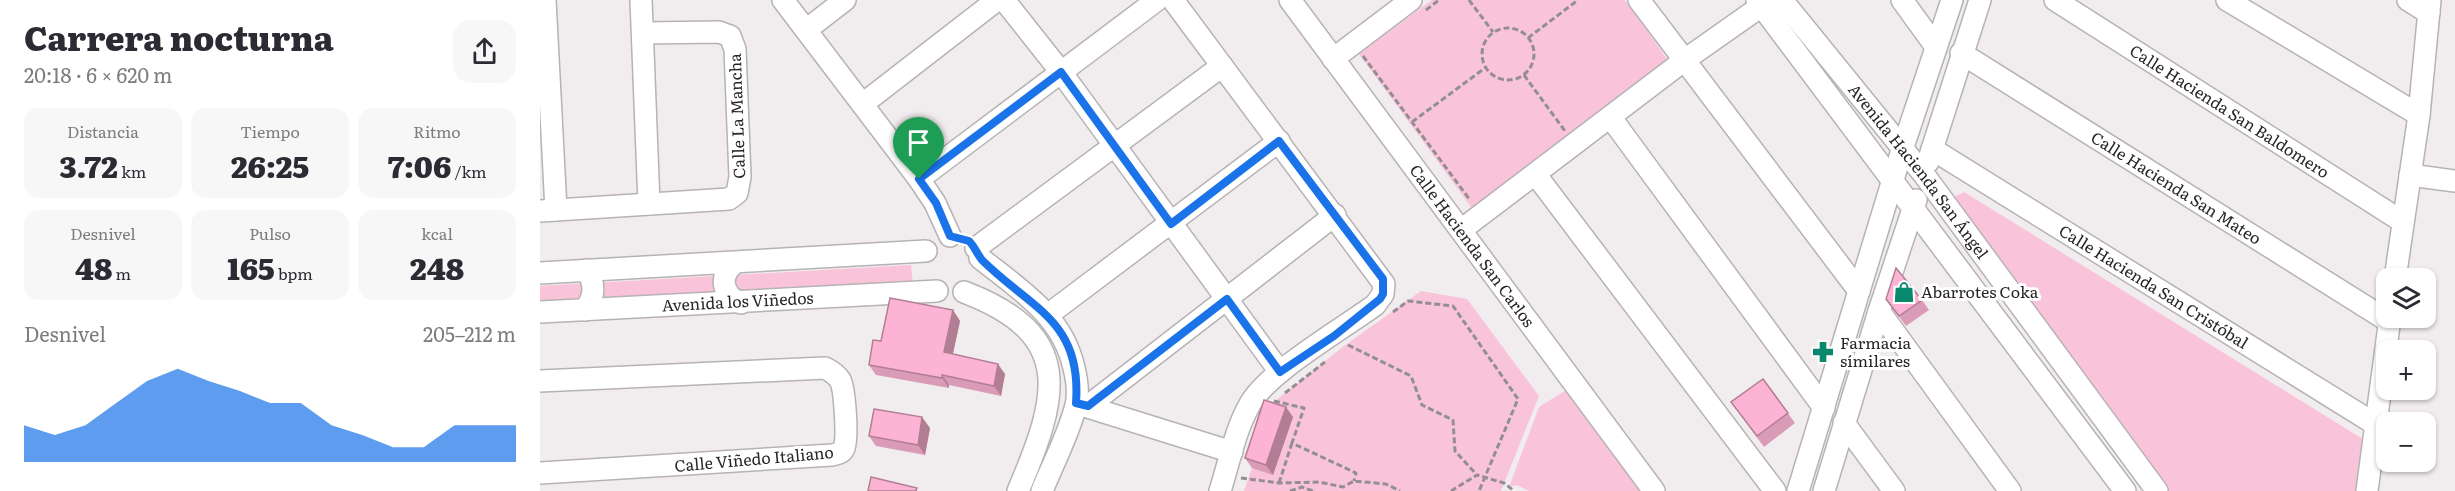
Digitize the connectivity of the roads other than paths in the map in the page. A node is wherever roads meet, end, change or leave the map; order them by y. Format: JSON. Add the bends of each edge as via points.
{"nodes":[{"id":1,"x":545,"y":0,"type":"edge"},
{"id":2,"x":641,"y":0,"type":"edge"},
{"id":3,"x":783,"y":0,"type":"edge"},
{"id":4,"x":845,"y":0,"type":"edge"},
{"id":5,"x":997,"y":0,"type":"edge"},
{"id":6,"x":1004,"y":0,"type":"edge"},
{"id":7,"x":1157,"y":0,"type":"edge"},
{"id":8,"x":1173,"y":0,"type":"edge"},
{"id":9,"x":1290,"y":0,"type":"edge"},
{"id":10,"x":1639,"y":0,"type":"edge"},
{"id":11,"x":1782,"y":0,"type":"edge"},
{"id":12,"x":1902,"y":0,"type":"edge"},
{"id":13,"x":1952,"y":0,"type":"edge"},
{"id":14,"x":1980,"y":0,"type":"edge"},
{"id":15,"x":2055,"y":0,"type":"edge"},
{"id":16,"x":2227,"y":0,"type":"edge"},
{"id":17,"x":2408,"y":0,"type":"edge"},
{"id":18,"x":1762,"y":2,"type":"edge"},
{"id":19,"x":1412,"y":4,"type":"edge"},
{"id":20,"x":2430,"y":7,"type":"edge"},
{"id":21,"x":806,"y":30,"type":"junction"},
{"id":22,"x":643,"y":33,"type":"junction"},
{"id":23,"x":1936,"y":47,"type":"junction"},
{"id":24,"x":1961,"y":53,"type":"junction"},
{"id":25,"x":1332,"y":59,"type":"junction"},
{"id":26,"x":1686,"y":59,"type":"junction"},
{"id":27,"x":1222,"y":66,"type":"junction"},
{"id":28,"x":1061,"y":72,"type":"junction"},
{"id":29,"x":864,"y":103,"type":"junction"},
{"id":30,"x":2419,"y":115,"type":"junction"},
{"id":31,"x":1611,"y":118,"type":"junction"},
{"id":32,"x":1279,"y":141,"type":"junction"},
{"id":33,"x":1115,"y":147,"type":"junction"},
{"id":34,"x":1932,"y":149,"type":"junction"},
{"id":35,"x":1902,"y":150,"type":"junction"},
{"id":36,"x":1536,"y":175,"type":"junction"},
{"id":37,"x":1924,"y":176,"type":"junction"},
{"id":38,"x":2410,"y":176,"type":"junction"},
{"id":39,"x":919,"y":179,"type":"junction"},
{"id":40,"x":2455,"y":181,"type":"edge"},
{"id":41,"x":1893,"y":182,"type":"junction"},
{"id":42,"x":650,"y":204,"type":"junction"},
{"id":43,"x":1913,"y":209,"type":"junction"},
{"id":44,"x":548,"y":210,"type":"edge"},
{"id":45,"x":1335,"y":215,"type":"junction"},
{"id":46,"x":2403,"y":222,"type":"junction"},
{"id":47,"x":1171,"y":224,"type":"junction"},
{"id":48,"x":1461,"y":230,"type":"junction"},
{"id":49,"x":950,"y":236,"type":"junction"},
{"id":50,"x":926,"y":251,"type":"junction"},
{"id":51,"x":978,"y":253,"type":"junction"},
{"id":52,"x":735,"y":263,"type":"junction"},
{"id":53,"x":2397,"y":268,"type":"edge"},
{"id":54,"x":586,"y":270,"type":"junction"},
{"id":55,"x":540,"y":273,"type":"edge"},
{"id":56,"x":937,"y":291,"type":"junction"},
{"id":57,"x":1859,"y":291,"type":"junction"},
{"id":58,"x":964,"y":292,"type":"junction"},
{"id":59,"x":1227,"y":299,"type":"junction"},
{"id":60,"x":741,"y":303,"type":"junction"},
{"id":61,"x":585,"y":310,"type":"junction"},
{"id":62,"x":2376,"y":311,"type":"edge"},
{"id":63,"x":540,"y":312,"type":"edge"},
{"id":64,"x":1879,"y":312,"type":"junction"},
{"id":65,"x":1049,"y":314,"type":"junction"},
{"id":66,"x":2389,"y":328,"type":"edge"},
{"id":67,"x":1280,"y":372,"type":"junction"},
{"id":68,"x":540,"y":381,"type":"edge"},
{"id":69,"x":1082,"y":405,"type":"junction"},
{"id":70,"x":1824,"y":408,"type":"junction"},
{"id":71,"x":1844,"y":423,"type":"junction"},
{"id":72,"x":2375,"y":424,"type":"junction"},
{"id":73,"x":1232,"y":452,"type":"junction"},
{"id":74,"x":540,"y":473,"type":"edge"},
{"id":75,"x":1222,"y":483,"type":"edge"},
{"id":76,"x":1020,"y":487,"type":"edge"},
{"id":77,"x":1043,"y":491,"type":"edge"},
{"id":78,"x":1654,"y":491,"type":"edge"},
{"id":79,"x":1775,"y":491,"type":"edge"},
{"id":80,"x":1798,"y":491,"type":"edge"},
{"id":81,"x":1824,"y":491,"type":"edge"},
{"id":82,"x":1894,"y":491,"type":"edge"},
{"id":83,"x":2010,"y":491,"type":"edge"},
{"id":84,"x":2125,"y":491,"type":"edge"},
{"id":85,"x":2157,"y":491,"type":"edge"},
{"id":86,"x":2367,"y":491,"type":"edge"}],
"edges":[{"from":1,"to":44,"type":"street"},
{"from":2,"to":22,"type":"street"},
{"from":3,"to":21,"type":"street"},
{"from":4,"to":21,"type":"street"},
{"from":5,"to":29,"type":"street"},
{"from":6,"to":28,"type":"street"},
{"from":7,"to":28,"type":"street"},
{"from":8,"to":27,"type":"street"},
{"from":9,"to":25,"type":"street","name":"Calle Hacienda San Carlos"},
{"from":10,"to":26,"type":"street"},
{"from":11,"to":35,"type":"street","name":"Avenida Hacienda San Ángel"},
{"from":12,"to":23,"type":"street"},
{"from":13,"to":23,"type":"street"},
{"from":14,"to":24,"type":"street"},
{"from":15,"to":46,"type":"street","name":"Calle Hacienda San Baldomero"},
{"from":16,"to":30,"type":"street"},
{"from":17,"to":20,"type":"street"},
{"from":18,"to":26,"type":"street"},
{"from":18,"to":41,"type":"street","name":"Avenida Hacienda San Ángel"},
{"from":19,"to":25,"type":"street"},
{"from":20,"to":30,"type":"street"},
{"from":21,"to":29,"type":"street"},
{"from":22,"to":42,"type":"street"},
{"from":22,"to":42,"type":"street","name":"Calle La Mancha","via":[[719,32],[730,36],[735,49],[738,193],[729,199]]},
{"from":23,"to":35,"type":"street"},
{"from":24,"to":34,"type":"street"},
{"from":24,"to":62,"type":"street","name":"Calle Hacienda San Mateo"},
{"from":25,"to":48,"type":"street","name":"Calle Hacienda San Carlos"},
{"from":26,"to":31,"type":"street"},
{"from":26,"to":57,"type":"street"},
{"from":27,"to":32,"type":"street"},
{"from":27,"to":33,"type":"street"},
{"from":28,"to":33,"type":"street"},
{"from":28,"to":39,"type":"street"},
{"from":29,"to":39,"type":"street"},
{"from":30,"to":38,"type":"street"},
{"from":31,"to":36,"type":"street"},
{"from":31,"to":70,"type":"street"},
{"from":32,"to":45,"type":"street"},
{"from":32,"to":47,"type":"street"},
{"from":33,"to":47,"type":"street"},
{"from":33,"to":51,"type":"street"},
{"from":34,"to":37,"type":"street"},
{"from":34,"to":72,"type":"street","name":"Calle Hacienda San Cristóbal"},
{"from":35,"to":37,"type":"street","name":"Avenida Hacienda San Ángel"},
{"from":35,"to":41,"type":"street"},
{"from":36,"to":48,"type":"street"},
{"from":36,"to":79,"type":"street"},
{"from":37,"to":43,"type":"street"},
{"from":37,"to":85,"type":"street","name":"Avenida Hacienda San Ángel"},
{"from":38,"to":40,"type":"street"},
{"from":38,"to":46,"type":"street"},
{"from":39,"to":49,"type":"street","via":[[936,203]]},
{"from":41,"to":43,"type":"street","name":"Avenida Hacienda San Ángel"},
{"from":41,"to":57,"type":"street"},
{"from":42,"to":44,"type":"street","name":"Calle La Mancha"},
{"from":43,"to":64,"type":"street"},
{"from":43,"to":84,"type":"street","name":"Avenida Hacienda San Ángel"},
{"from":45,"to":59,"type":"street"},
{"from":45,"to":67,"type":"street","via":[[1383,279],[1383,294],[1375,305]]},
{"from":46,"to":53,"type":"street"},
{"from":47,"to":59,"type":"street"},
{"from":47,"to":65,"type":"street"},
{"from":48,"to":78,"type":"street","name":"Calle Hacienda San Carlos"},
{"from":49,"to":50,"type":"street","via":[[931,243]]},
{"from":49,"to":51,"type":"street","via":[[960,237]]},
{"from":50,"to":52,"type":"street"},
{"from":50,"to":56,"type":"street","via":[[924,277]]},
{"from":51,"to":58,"type":"street","via":[[978,278]]},
{"from":51,"to":65,"type":"street"},
{"from":52,"to":54,"type":"street"},
{"from":52,"to":60,"type":"street","via":[[726,272],[724,285],[729,296]]},
{"from":54,"to":55,"type":"street"},
{"from":54,"to":61,"type":"street","via":[[594,286],[591,303]]},
{"from":56,"to":58,"type":"street"},
{"from":56,"to":60,"type":"street","name":"Avenida los Viñedos"},
{"from":57,"to":70,"type":"street"},
{"from":58,"to":76,"type":"street","via":[[1012,315],[1028,328],[1045,357],[1050,382],[1048,410]]},
{"from":59,"to":67,"type":"street"},
{"from":59,"to":69,"type":"street"},
{"from":60,"to":61,"type":"street","name":"Avenida los Viñedos"},
{"from":61,"to":63,"type":"street","name":"Avenida los Viñedos"},
{"from":64,"to":71,"type":"street"},
{"from":64,"to":83,"type":"street"},
{"from":65,"to":69,"type":"street","via":[[1072,357]]},
{"from":66,"to":72,"type":"street"},
{"from":67,"to":73,"type":"street","via":[[1256,396]]},
{"from":68,"to":74,"type":"street","name":"Calle Viñedo Italiano","via":[[825,368],[832,371],[843,388],[846,429],[845,447],[832,455]]},
{"from":69,"to":73,"type":"street"},
{"from":69,"to":77,"type":"street"},
{"from":70,"to":80,"type":"street"},
{"from":71,"to":81,"type":"street"},
{"from":71,"to":82,"type":"street"},
{"from":72,"to":86,"type":"street"},
{"from":73,"to":75,"type":"street"},
{"from":76,"to":77,"type":"street"}]}
